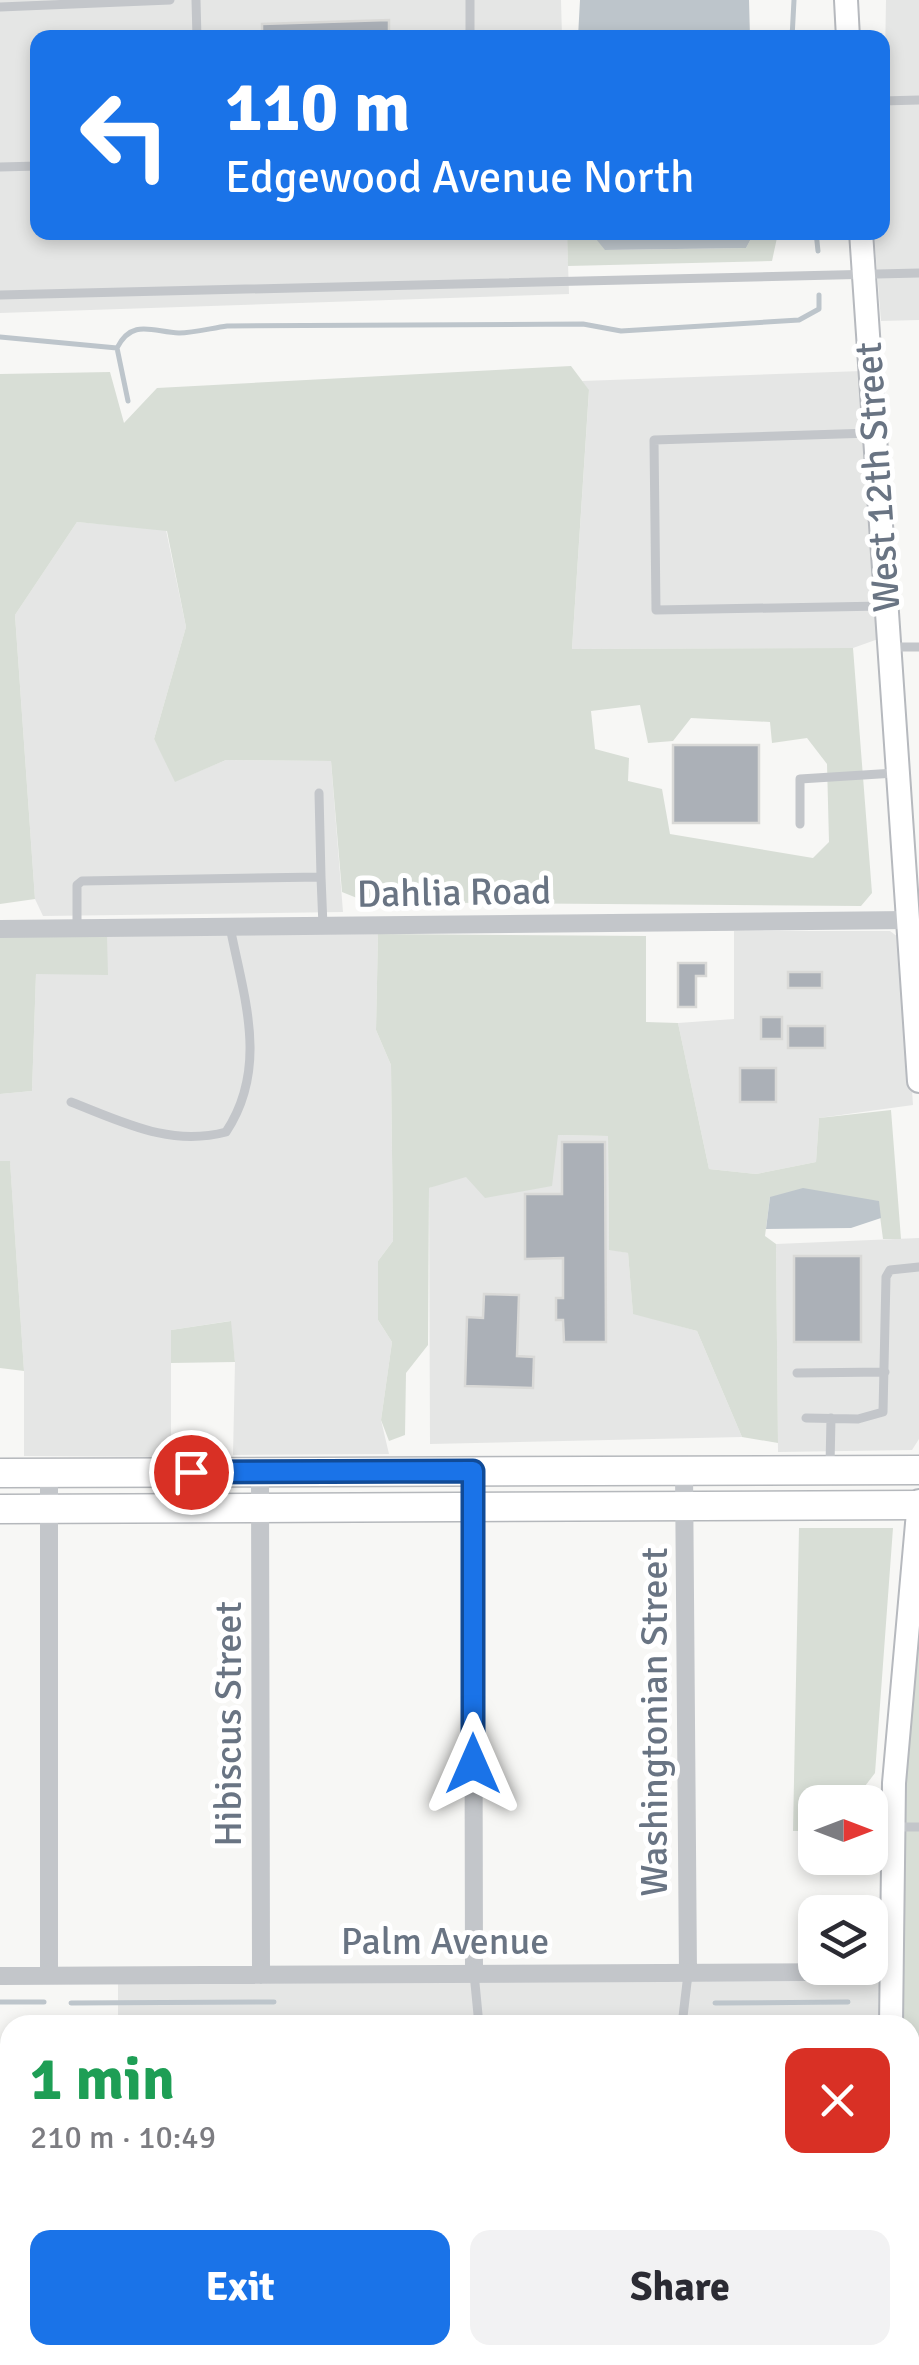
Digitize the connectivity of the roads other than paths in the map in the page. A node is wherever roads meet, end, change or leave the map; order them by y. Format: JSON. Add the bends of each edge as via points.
{"nodes":[{"id":1,"x":170,"y":0,"type":"edge"},
{"id":2,"x":196,"y":0,"type":"edge"},
{"id":3,"x":470,"y":0,"type":"edge"},
{"id":4,"x":846,"y":0,"type":"edge"},
{"id":5,"x":0,"y":7,"type":"edge"},
{"id":6,"x":197,"y":30,"type":"edge"},
{"id":7,"x":470,"y":30,"type":"edge"},
{"id":8,"x":848,"y":30,"type":"edge"},
{"id":9,"x":919,"y":100,"type":"edge"},
{"id":10,"x":890,"y":101,"type":"edge"},
{"id":11,"x":30,"y":166,"type":"edge"},
{"id":12,"x":0,"y":167,"type":"edge"},
{"id":13,"x":862,"y":240,"type":"edge"},
{"id":14,"x":919,"y":273,"type":"edge"},
{"id":15,"x":864,"y":276,"type":"junction"},
{"id":16,"x":0,"y":295,"type":"edge"},
{"id":17,"x":874,"y":433,"type":"junction"},
{"id":18,"x":886,"y":606,"type":"junction"},
{"id":19,"x":888,"y":647,"type":"junction"},
{"id":20,"x":919,"y":647,"type":"edge"},
{"id":21,"x":898,"y":773,"type":"junction"},
{"id":22,"x":319,"y":793,"type":"dead end"},
{"id":23,"x":800,"y":824,"type":"dead end"},
{"id":24,"x":322,"y":876,"type":"junction"},
{"id":25,"x":908,"y":920,"type":"junction"},
{"id":26,"x":323,"y":926,"type":"junction"},
{"id":27,"x":230,"y":927,"type":"junction"},
{"id":28,"x":76,"y":928,"type":"junction"},
{"id":29,"x":0,"y":929,"type":"edge"},
{"id":30,"x":914,"y":946,"type":"edge"},
{"id":31,"x":918,"y":1043,"type":"edge"},
{"id":32,"x":919,"y":1081,"type":"edge"},
{"id":33,"x":72,"y":1102,"type":"dead end"},
{"id":34,"x":919,"y":1267,"type":"edge"},
{"id":35,"x":885,"y":1372,"type":"junction"},
{"id":36,"x":797,"y":1373,"type":"dead end"},
{"id":37,"x":806,"y":1418,"type":"dead end"},
{"id":38,"x":831,"y":1418,"type":"junction"},
{"id":39,"x":684,"y":1470,"type":"junction"},
{"id":40,"x":830,"y":1470,"type":"junction"},
{"id":41,"x":919,"y":1470,"type":"edge"},
{"id":42,"x":473,"y":1471,"type":"junction"},
{"id":43,"x":260,"y":1472,"type":"junction"},
{"id":44,"x":0,"y":1473,"type":"edge"},
{"id":45,"x":48,"y":1473,"type":"junction"},
{"id":46,"x":918,"y":1504,"type":"edge"},
{"id":47,"x":685,"y":1506,"type":"junction"},
{"id":48,"x":473,"y":1507,"type":"junction"},
{"id":49,"x":260,"y":1508,"type":"junction"},
{"id":50,"x":0,"y":1509,"type":"edge"},
{"id":51,"x":48,"y":1509,"type":"junction"},
{"id":52,"x":910,"y":1707,"type":"edge"},
{"id":53,"x":892,"y":1827,"type":"junction"},
{"id":54,"x":919,"y":1827,"type":"edge"},
{"id":55,"x":891,"y":1972,"type":"junction"},
{"id":56,"x":474,"y":1973,"type":"junction"},
{"id":57,"x":688,"y":1974,"type":"junction"},
{"id":58,"x":261,"y":1975,"type":"junction"},
{"id":59,"x":0,"y":1976,"type":"edge"},
{"id":60,"x":49,"y":1976,"type":"junction"},
{"id":61,"x":478,"y":2015,"type":"edge"},
{"id":62,"x":683,"y":2015,"type":"edge"},
{"id":63,"x":891,"y":2015,"type":"edge"}],
"edges":[{"from":1,"to":5,"type":"lane"},
{"from":2,"to":6,"type":"lane"},
{"from":3,"to":7,"type":"lane"},
{"from":4,"to":8,"type":"street"},
{"from":9,"to":10,"type":"lane"},
{"from":11,"to":12,"type":"lane"},
{"from":13,"to":15,"type":"street","name":"West 12th Street"},
{"from":14,"to":15,"type":"lane"},
{"from":15,"to":16,"type":"lane"},
{"from":15,"to":17,"type":"street","name":"West 12th Street"},
{"from":17,"to":18,"type":"street","name":"West 12th Street"},
{"from":17,"to":18,"type":"lane","via":[[654,440],[656,610]]},
{"from":18,"to":19,"type":"street","name":"West 12th Street"},
{"from":19,"to":20,"type":"lane"},
{"from":19,"to":21,"type":"street","name":"West 12th Street"},
{"from":21,"to":23,"type":"lane","via":[[800,779]]},
{"from":21,"to":25,"type":"street","name":"West 12th Street"},
{"from":22,"to":24,"type":"lane"},
{"from":24,"to":26,"type":"lane"},
{"from":24,"to":28,"type":"lane","via":[[82,881],[76,884]]},
{"from":25,"to":26,"type":"street","name":"Dahlia Road"},
{"from":25,"to":30,"type":"street","name":"West 12th Street"},
{"from":26,"to":27,"type":"street","name":"Dahlia Road"},
{"from":27,"to":28,"type":"street","name":"Dahlia Road"},
{"from":27,"to":33,"type":"lane","via":[[250,1066],[244,1104],[226,1132],[198,1140],[151,1133]]},
{"from":28,"to":29,"type":"street","name":"Dahlia Road"},
{"from":30,"to":31,"type":"street","name":"West 12th Street"},
{"from":31,"to":32,"type":"street","name":"West 12th Street"},
{"from":34,"to":35,"type":"lane","via":[[890,1270],[886,1277]]},
{"from":35,"to":36,"type":"lane"},
{"from":35,"to":38,"type":"lane","via":[[883,1412]]},
{"from":37,"to":38,"type":"lane"},
{"from":38,"to":40,"type":"lane"},
{"from":39,"to":40,"type":"main road"},
{"from":39,"to":42,"type":"main road"},
{"from":39,"to":47,"type":"street","name":"Washingtonian Street"},
{"from":40,"to":41,"type":"main road"},
{"from":42,"to":43,"type":"main road"},
{"from":42,"to":48,"type":"street"},
{"from":43,"to":45,"type":"main road"},
{"from":43,"to":49,"type":"street","name":"Hibiscus Street"},
{"from":44,"to":45,"type":"main road"},
{"from":45,"to":51,"type":"street"},
{"from":46,"to":47,"type":"main road"},
{"from":46,"to":52,"type":"street"},
{"from":47,"to":48,"type":"main road"},
{"from":47,"to":57,"type":"street","name":"Washingtonian Street"},
{"from":48,"to":49,"type":"main road"},
{"from":48,"to":56,"type":"street"},
{"from":49,"to":51,"type":"main road"},
{"from":49,"to":58,"type":"street","name":"Hibiscus Street"},
{"from":50,"to":51,"type":"main road"},
{"from":51,"to":60,"type":"street"},
{"from":52,"to":53,"type":"street"},
{"from":53,"to":54,"type":"lane"},
{"from":53,"to":55,"type":"street"},
{"from":55,"to":57,"type":"street","name":"Palm Avenue"},
{"from":55,"to":63,"type":"street"},
{"from":56,"to":57,"type":"street","name":"Palm Avenue"},
{"from":56,"to":58,"type":"street","name":"Palm Avenue"},
{"from":56,"to":61,"type":"lane"},
{"from":57,"to":62,"type":"lane"},
{"from":58,"to":60,"type":"street","name":"Palm Avenue"},
{"from":59,"to":60,"type":"street","name":"Palm Avenue"}]}
